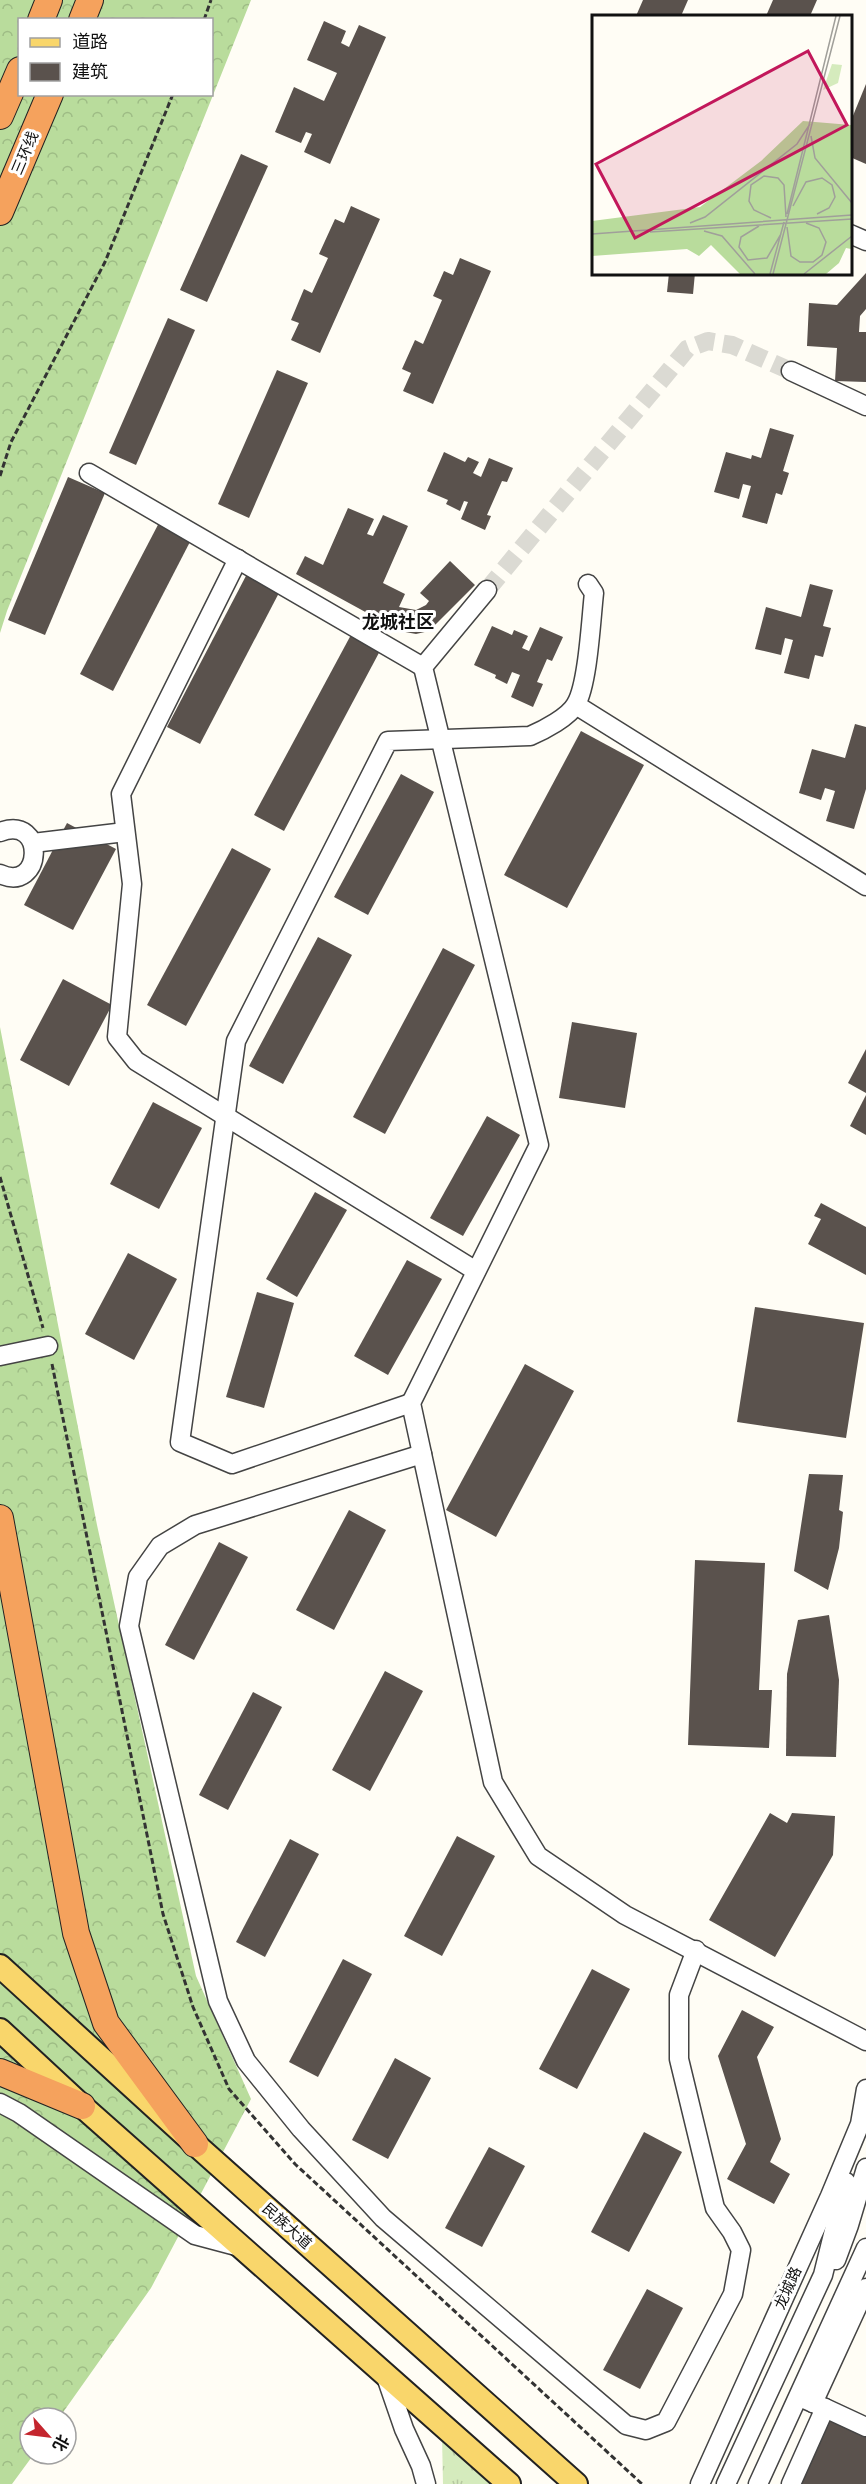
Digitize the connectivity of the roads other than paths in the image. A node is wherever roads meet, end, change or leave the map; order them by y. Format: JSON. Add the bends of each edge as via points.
{"nodes":[{"id":1,"x":50,"y":0,"type":"edge"},
{"id":2,"x":90,"y":0,"type":"edge"},
{"id":3,"x":42,"y":18,"type":"edge"},
{"id":4,"x":83,"y":18,"type":"edge"},
{"id":5,"x":18,"y":74,"type":"edge"},
{"id":6,"x":49,"y":96,"type":"edge"},
{"id":7,"x":0,"y":115,"type":"edge"},
{"id":8,"x":0,"y":212,"type":"edge"},
{"id":9,"x":851,"y":235,"type":"edge"},
{"id":10,"x":866,"y":241,"type":"edge"},
{"id":11,"x":791,"y":371,"type":"tunnel mouth"},
{"id":12,"x":866,"y":406,"type":"edge"},
{"id":13,"x":89,"y":472,"type":"dead end"},
{"id":14,"x":238,"y":559,"type":"junction"},
{"id":15,"x":588,"y":584,"type":"dead end"},
{"id":16,"x":487,"y":590,"type":"tunnel mouth"},
{"id":17,"x":423,"y":667,"type":"junction"},
{"id":18,"x":576,"y":705,"type":"junction"},
{"id":19,"x":440,"y":738,"type":"junction"},
{"id":20,"x":0,"y":832,"type":"edge"},
{"id":21,"x":125,"y":832,"type":"junction"},
{"id":22,"x":33,"y":843,"type":"junction"},
{"id":23,"x":0,"y":874,"type":"edge"},
{"id":24,"x":866,"y":886,"type":"edge"},
{"id":25,"x":225,"y":1116,"type":"junction"},
{"id":26,"x":476,"y":1271,"type":"junction"},
{"id":27,"x":48,"y":1346,"type":"road end"},
{"id":28,"x":0,"y":1356,"type":"edge"},
{"id":29,"x":411,"y":1403,"type":"junction"},
{"id":30,"x":422,"y":1454,"type":"junction"},
{"id":31,"x":0,"y":1518,"type":"edge"},
{"id":32,"x":696,"y":1950,"type":"junction"},
{"id":33,"x":0,"y":1966,"type":"edge"},
{"id":34,"x":0,"y":2030,"type":"edge"},
{"id":35,"x":866,"y":2041,"type":"edge"},
{"id":36,"x":0,"y":2072,"type":"edge"},
{"id":37,"x":866,"y":2089,"type":"edge"},
{"id":38,"x":0,"y":2103,"type":"edge"},
{"id":39,"x":82,"y":2106,"type":"junction"},
{"id":40,"x":860,"y":2124,"type":"junction"},
{"id":41,"x":195,"y":2144,"type":"junction"},
{"id":42,"x":866,"y":2168,"type":"edge"},
{"id":43,"x":242,"y":2247,"type":"junction"},
{"id":44,"x":866,"y":2248,"type":"edge"},
{"id":45,"x":826,"y":2276,"type":"junction"},
{"id":46,"x":866,"y":2288,"type":"edge"},
{"id":47,"x":385,"y":2374,"type":"junction"},
{"id":48,"x":812,"y":2402,"type":"junction"},
{"id":49,"x":866,"y":2427,"type":"edge"},
{"id":50,"x":426,"y":2484,"type":"edge"},
{"id":51,"x":509,"y":2484,"type":"edge"},
{"id":52,"x":576,"y":2484,"type":"edge"},
{"id":53,"x":700,"y":2484,"type":"edge"},
{"id":54,"x":726,"y":2484,"type":"edge"},
{"id":55,"x":734,"y":2484,"type":"edge"},
{"id":56,"x":758,"y":2484,"type":"edge"},
{"id":57,"x":790,"y":2484,"type":"edge"}],
"edges":[{"from":1,"to":3,"type":"highway"},
{"from":2,"to":4,"type":"highway"},
{"from":5,"to":7,"type":"highway"},
{"from":6,"to":8,"type":"highway","name":"三环线"},
{"from":9,"to":10,"type":"street"},
{"from":11,"to":12,"type":"street"},
{"from":13,"to":14,"type":"street"},
{"from":14,"to":17,"type":"street"},
{"from":14,"to":21,"type":"street","via":[[120,794]]},
{"from":15,"to":18,"type":"street","via":[[594,593],[583,686]]},
{"from":16,"to":17,"type":"street"},
{"from":17,"to":19,"type":"street"},
{"from":18,"to":19,"type":"street","via":[[531,736]]},
{"from":18,"to":24,"type":"street"},
{"from":19,"to":25,"type":"street","via":[[388,741],[236,1041]]},
{"from":19,"to":26,"type":"street","via":[[538,1145]]},
{"from":20,"to":22,"type":"street","via":[[22,832]]},
{"from":21,"to":22,"type":"street"},
{"from":21,"to":25,"type":"street","via":[[132,884],[117,1036],[136,1061]]},
{"from":22,"to":23,"type":"street","via":[[34,858],[27,872],[12,877]]},
{"from":25,"to":26,"type":"street"},
{"from":25,"to":29,"type":"street","via":[[180,1442],[231,1464]]},
{"from":26,"to":29,"type":"street"},
{"from":27,"to":28,"type":"street"},
{"from":29,"to":30,"type":"street"},
{"from":30,"to":32,"type":"street","via":[[493,1782],[538,1856],[625,1915]]},
{"from":30,"to":32,"type":"street","via":[[195,1525],[160,1546],[138,1577],[129,1626],[218,2001],[246,2061],[301,2129],[383,2218],[626,2425],[646,2430],[666,2422],[732,2294],[741,2250],[715,2208],[679,2058],[678,1995]]},
{"from":31,"to":41,"type":"highway","via":[[76,1933],[106,2023]]},
{"from":32,"to":35,"type":"street"},
{"from":33,"to":41,"type":"main road","name":"民族大道"},
{"from":34,"to":39,"type":"main road"},
{"from":36,"to":39,"type":"highway"},
{"from":37,"to":40,"type":"street","name":"龙城路"},
{"from":38,"to":43,"type":"street","via":[[195,2235]]},
{"from":39,"to":43,"type":"main road"},
{"from":40,"to":45,"type":"street"},
{"from":40,"to":53,"type":"street","name":"龙城路"},
{"from":41,"to":52,"type":"main road","name":"民族大道"},
{"from":42,"to":45,"type":"street","via":[[849,2225]]},
{"from":43,"to":47,"type":"main road"},
{"from":44,"to":48,"type":"street"},
{"from":45,"to":54,"type":"street"},
{"from":45,"to":55,"type":"street"},
{"from":46,"to":48,"type":"street"},
{"from":47,"to":50,"type":"street"},
{"from":47,"to":51,"type":"main road"},
{"from":48,"to":49,"type":"street"},
{"from":48,"to":56,"type":"street"},
{"from":48,"to":57,"type":"street"}]}
